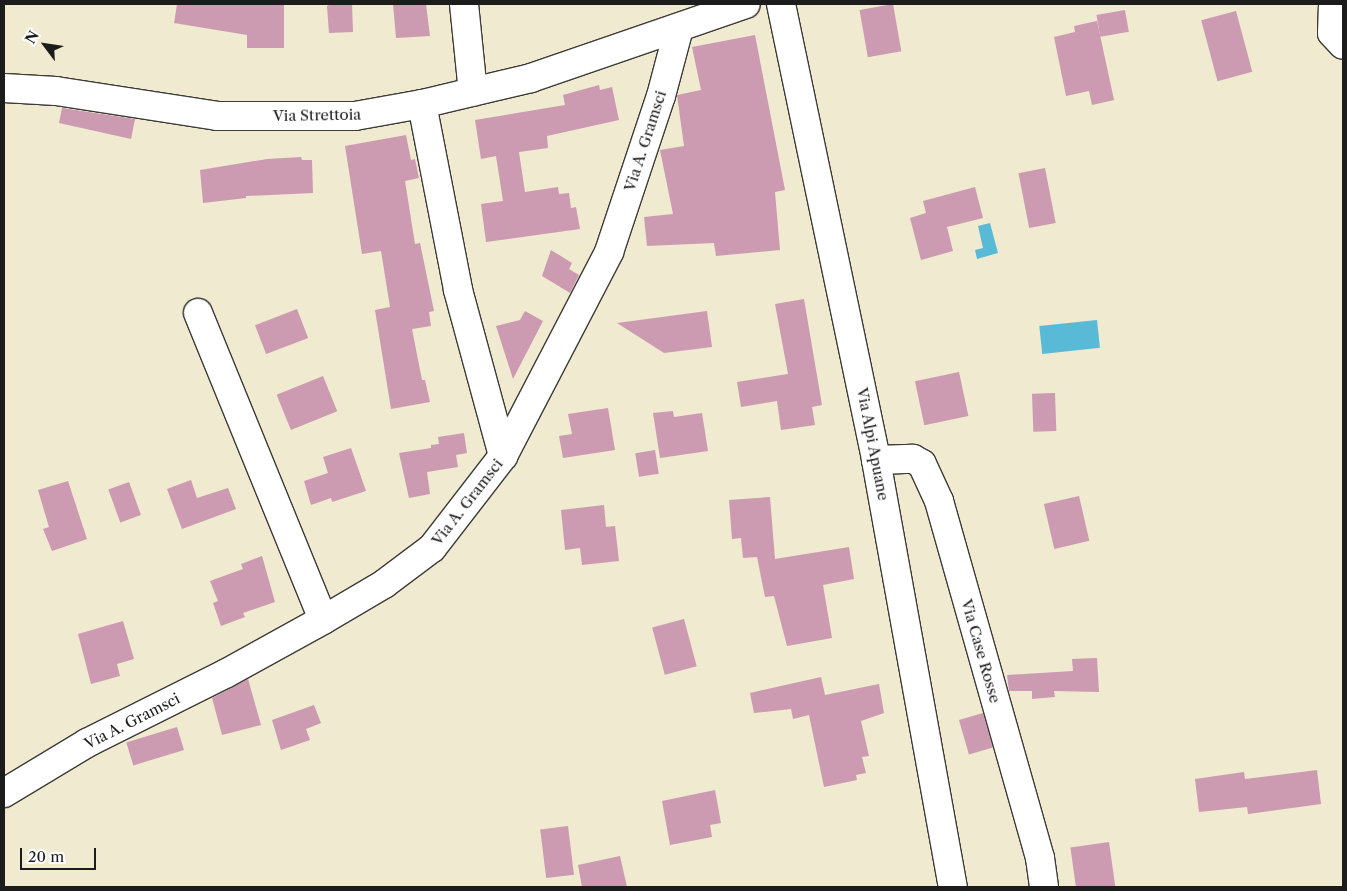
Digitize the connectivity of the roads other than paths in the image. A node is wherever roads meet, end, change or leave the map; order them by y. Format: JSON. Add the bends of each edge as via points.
{"nodes":[{"id":1,"x":464,"y":4,"type":"edge"},
{"id":2,"x":746,"y":4,"type":"edge"},
{"id":3,"x":781,"y":4,"type":"edge"},
{"id":4,"x":1333,"y":4,"type":"edge"},
{"id":5,"x":680,"y":28,"type":"junction"},
{"id":6,"x":1343,"y":45,"type":"edge"},
{"id":7,"x":4,"y":88,"type":"edge"},
{"id":8,"x":473,"y":92,"type":"junction"},
{"id":9,"x":422,"y":104,"type":"junction"},
{"id":10,"x":198,"y":313,"type":"dead end"},
{"id":11,"x":502,"y":456,"type":"junction"},
{"id":12,"x":876,"y":460,"type":"junction"},
{"id":13,"x":323,"y":620,"type":"junction"},
{"id":14,"x":4,"y":793,"type":"edge"},
{"id":15,"x":953,"y":887,"type":"edge"},
{"id":16,"x":1044,"y":887,"type":"edge"}],
"edges":[{"from":1,"to":8,"type":"street"},
{"from":2,"to":5,"type":"street","name":"Via Strettoia"},
{"from":3,"to":12,"type":"street","name":"Via Alpi Apuane"},
{"from":4,"to":6,"type":"street","via":[[1332,33]]},
{"from":5,"to":8,"type":"street","name":"Via Strettoia","via":[[530,78]]},
{"from":5,"to":11,"type":"street","name":"Via A. Gramsci","via":[[661,96],[608,252]]},
{"from":7,"to":9,"type":"street","name":"Via Strettoia","via":[[56,92],[217,116],[355,116]]},
{"from":8,"to":9,"type":"street","name":"Via Strettoia"},
{"from":9,"to":11,"type":"street","via":[[458,290]]},
{"from":10,"to":13,"type":"street"},
{"from":11,"to":13,"type":"street","name":"Via A. Gramsci","via":[[432,548],[384,584]]},
{"from":12,"to":15,"type":"street","name":"Via Alpi Apuane"},
{"from":12,"to":16,"type":"street","name":"Via Case Rosse","via":[[913,458],[922,464],[939,501],[1040,858]]},
{"from":13,"to":14,"type":"street","name":"Via A. Gramsci","via":[[225,674],[86,743]]}]}
